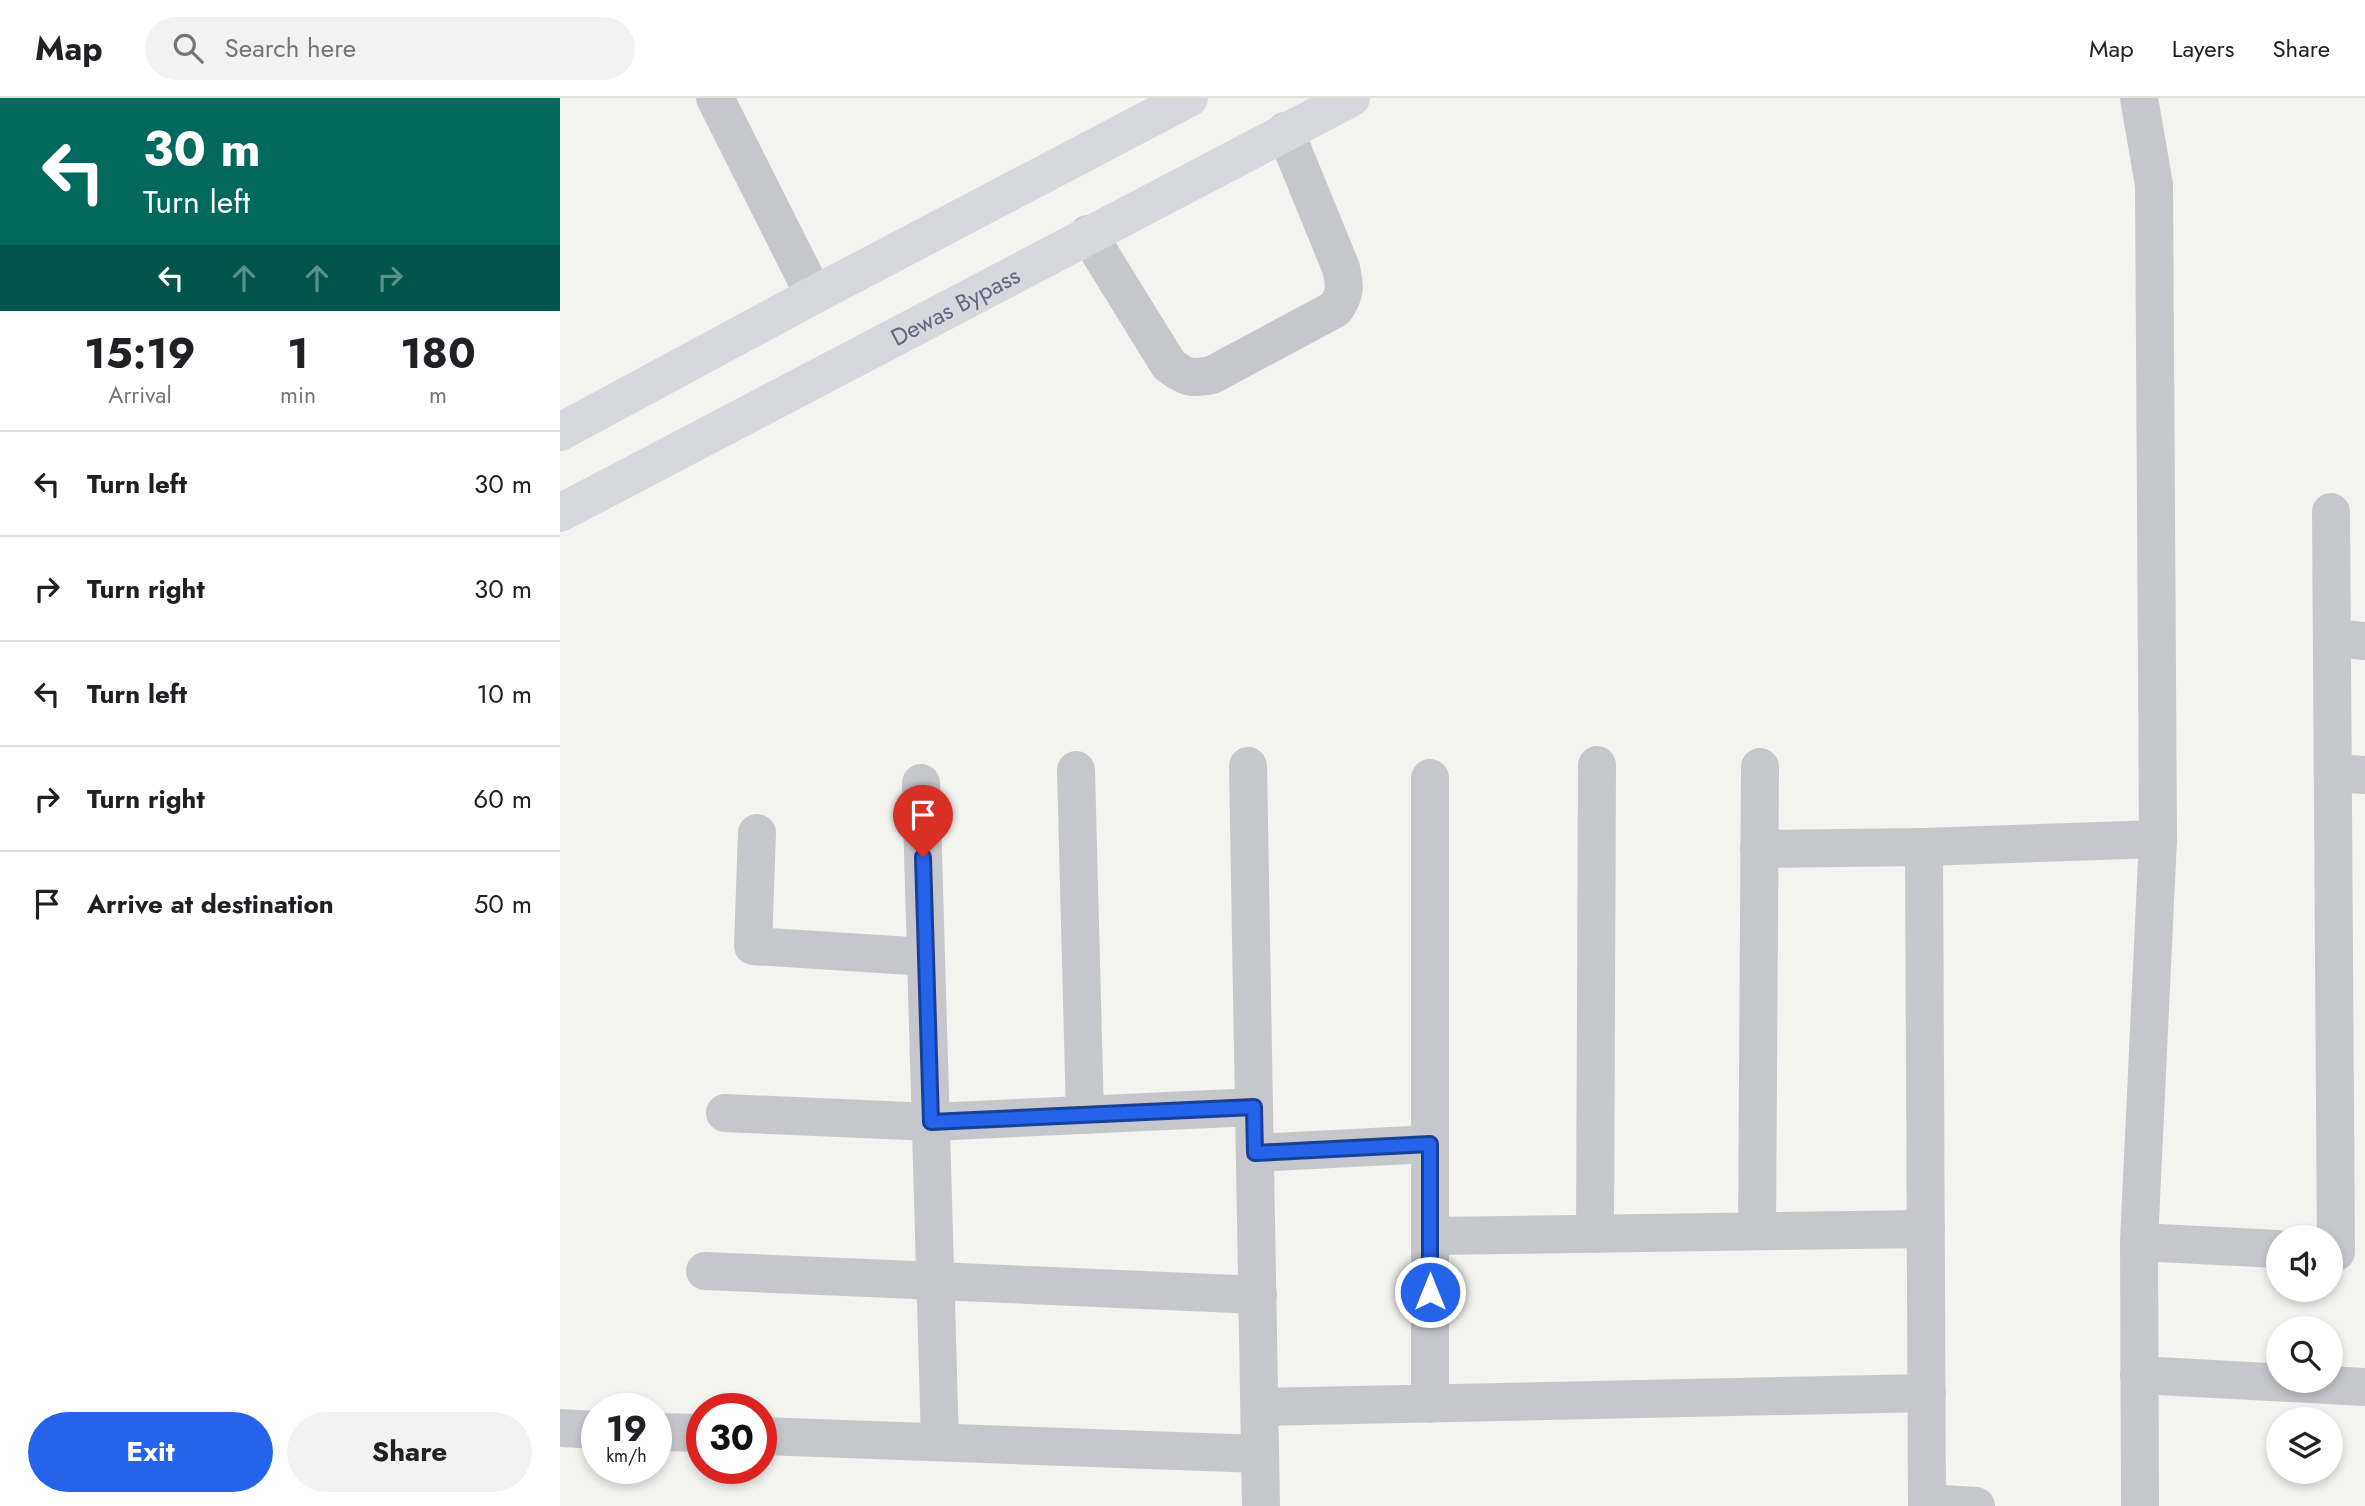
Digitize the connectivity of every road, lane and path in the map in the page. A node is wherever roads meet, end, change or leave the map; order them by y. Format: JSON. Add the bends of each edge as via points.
{"nodes":[{"id":1,"x":715,"y":98,"type":"edge"},
{"id":2,"x":1189,"y":98,"type":"edge"},
{"id":3,"x":1351,"y":98,"type":"edge"},
{"id":4,"x":2139,"y":98,"type":"edge"},
{"id":5,"x":1285,"y":131,"type":"junction"},
{"id":6,"x":1088,"y":234,"type":"junction"},
{"id":7,"x":814,"y":295,"type":"junction"},
{"id":8,"x":560,"y":432,"type":"edge"},
{"id":9,"x":2332,"y":512,"type":"dead end"},
{"id":10,"x":560,"y":513,"type":"edge"},
{"id":11,"x":2349,"y":640,"type":"edge"},
{"id":12,"x":1597,"y":765,"type":"dead end"},
{"id":13,"x":1248,"y":766,"type":"dead end"},
{"id":14,"x":1760,"y":767,"type":"dead end"},
{"id":15,"x":1076,"y":770,"type":"dead end"},
{"id":16,"x":2349,"y":774,"type":"edge"},
{"id":17,"x":1430,"y":778,"type":"dead end"},
{"id":18,"x":921,"y":783,"type":"dead end"},
{"id":19,"x":757,"y":832,"type":"dead end"},
{"id":20,"x":2158,"y":839,"type":"junction"},
{"id":21,"x":1924,"y":846,"type":"junction"},
{"id":22,"x":1759,"y":849,"type":"junction"},
{"id":23,"x":2349,"y":914,"type":"edge"},
{"id":24,"x":926,"y":957,"type":"junction"},
{"id":25,"x":1254,"y":1107,"type":"junction"},
{"id":26,"x":725,"y":1113,"type":"dead end"},
{"id":27,"x":1085,"y":1115,"type":"junction"},
{"id":28,"x":931,"y":1122,"type":"junction"},
{"id":29,"x":1430,"y":1144,"type":"junction"},
{"id":30,"x":1255,"y":1153,"type":"junction"},
{"id":31,"x":1926,"y":1229,"type":"junction"},
{"id":32,"x":1757,"y":1231,"type":"junction"},
{"id":33,"x":1595,"y":1234,"type":"junction"},
{"id":34,"x":1430,"y":1236,"type":"junction"},
{"id":35,"x":2139,"y":1242,"type":"junction"},
{"id":36,"x":2266,"y":1248,"type":"edge"},
{"id":37,"x":2344,"y":1253,"type":"edge"},
{"id":38,"x":705,"y":1271,"type":"dead end"},
{"id":39,"x":936,"y":1281,"type":"junction"},
{"id":40,"x":1258,"y":1294,"type":"junction"},
{"id":41,"x":2139,"y":1375,"type":"junction"},
{"id":42,"x":2365,"y":1387,"type":"edge"},
{"id":43,"x":1927,"y":1393,"type":"junction"},
{"id":44,"x":1430,"y":1404,"type":"junction"},
{"id":45,"x":1260,"y":1407,"type":"junction"},
{"id":46,"x":560,"y":1428,"type":"edge"},
{"id":47,"x":581,"y":1429,"type":"edge"},
{"id":48,"x":777,"y":1437,"type":"edge"},
{"id":49,"x":940,"y":1442,"type":"junction"},
{"id":50,"x":1261,"y":1454,"type":"junction"},
{"id":51,"x":1927,"y":1505,"type":"edge"},
{"id":52,"x":1261,"y":1506,"type":"edge"},
{"id":53,"x":1976,"y":1506,"type":"edge"},
{"id":54,"x":2140,"y":1506,"type":"edge"}],
"edges":[{"from":1,"to":7,"type":"street"},
{"from":2,"to":7,"type":"highway"},
{"from":3,"to":5,"type":"highway","name":"Dewas Bypass"},
{"from":4,"to":20,"type":"street","via":[[2154,185]]},
{"from":5,"to":6,"type":"highway","name":"Dewas Bypass"},
{"from":5,"to":6,"type":"street","via":[[1341,268],[1346,288],[1343,299],[1335,309],[1212,375],[1182,376],[1169,365]]},
{"from":6,"to":10,"type":"highway","name":"Dewas Bypass"},
{"from":7,"to":8,"type":"highway"},
{"from":9,"to":11,"type":"street"},
{"from":11,"to":16,"type":"street"},
{"from":12,"to":33,"type":"street"},
{"from":13,"to":25,"type":"street"},
{"from":14,"to":22,"type":"street"},
{"from":15,"to":27,"type":"street"},
{"from":16,"to":23,"type":"street"},
{"from":17,"to":29,"type":"street"},
{"from":18,"to":24,"type":"street"},
{"from":19,"to":24,"type":"street","via":[[753,946]]},
{"from":20,"to":21,"type":"street"},
{"from":20,"to":35,"type":"street"},
{"from":21,"to":22,"type":"street"},
{"from":21,"to":31,"type":"street"},
{"from":22,"to":32,"type":"street"},
{"from":23,"to":37,"type":"street"},
{"from":24,"to":28,"type":"street"},
{"from":25,"to":27,"type":"street"},
{"from":25,"to":30,"type":"street"},
{"from":26,"to":28,"type":"street"},
{"from":27,"to":28,"type":"street"},
{"from":28,"to":39,"type":"street"},
{"from":29,"to":30,"type":"street"},
{"from":29,"to":34,"type":"street"},
{"from":30,"to":40,"type":"street"},
{"from":31,"to":32,"type":"street"},
{"from":31,"to":43,"type":"street"},
{"from":32,"to":33,"type":"street"},
{"from":33,"to":34,"type":"street"},
{"from":34,"to":44,"type":"street"},
{"from":35,"to":36,"type":"street"},
{"from":35,"to":41,"type":"street"},
{"from":38,"to":39,"type":"street"},
{"from":39,"to":40,"type":"street"},
{"from":39,"to":49,"type":"street"},
{"from":40,"to":45,"type":"street"},
{"from":41,"to":42,"type":"street"},
{"from":41,"to":54,"type":"street"},
{"from":43,"to":44,"type":"street"},
{"from":43,"to":51,"type":"street"},
{"from":44,"to":45,"type":"street"},
{"from":45,"to":50,"type":"street"},
{"from":46,"to":47,"type":"street"},
{"from":48,"to":49,"type":"street"},
{"from":49,"to":50,"type":"street"},
{"from":50,"to":52,"type":"street"},
{"from":51,"to":53,"type":"street"}]}
